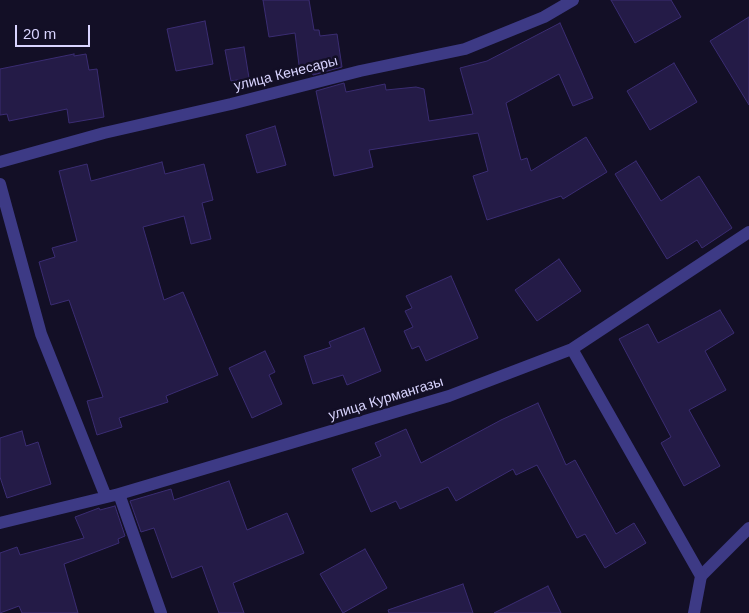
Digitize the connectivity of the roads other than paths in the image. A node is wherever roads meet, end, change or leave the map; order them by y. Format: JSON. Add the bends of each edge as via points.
{"nodes":[{"id":1,"x":573,"y":0,"type":"edge"},
{"id":2,"x":0,"y":162,"type":"edge"},
{"id":3,"x":0,"y":184,"type":"edge"},
{"id":4,"x":749,"y":232,"type":"edge"},
{"id":5,"x":572,"y":349,"type":"junction"},
{"id":6,"x":119,"y":494,"type":"junction"},
{"id":7,"x":106,"y":497,"type":"junction"},
{"id":8,"x":0,"y":523,"type":"edge"},
{"id":9,"x":749,"y":528,"type":"edge"},
{"id":10,"x":701,"y":576,"type":"junction"},
{"id":11,"x":161,"y":613,"type":"edge"},
{"id":12,"x":694,"y":613,"type":"edge"}],
"edges":[{"from":1,"to":2,"type":"street","name":"улица Кенесары","via":[[544,17],[465,49],[104,133]]},
{"from":3,"to":7,"type":"street","via":[[41,334]]},
{"from":4,"to":5,"type":"street","name":"улица Курмангазы"},
{"from":5,"to":6,"type":"street","name":"улица Курмангазы","via":[[449,396]]},
{"from":5,"to":10,"type":"street"},
{"from":6,"to":7,"type":"street","name":"улица Курмангазы"},
{"from":6,"to":11,"type":"street"},
{"from":7,"to":8,"type":"street","name":"улица Курмангазы"},
{"from":9,"to":10,"type":"street"},
{"from":10,"to":12,"type":"street"}]}
